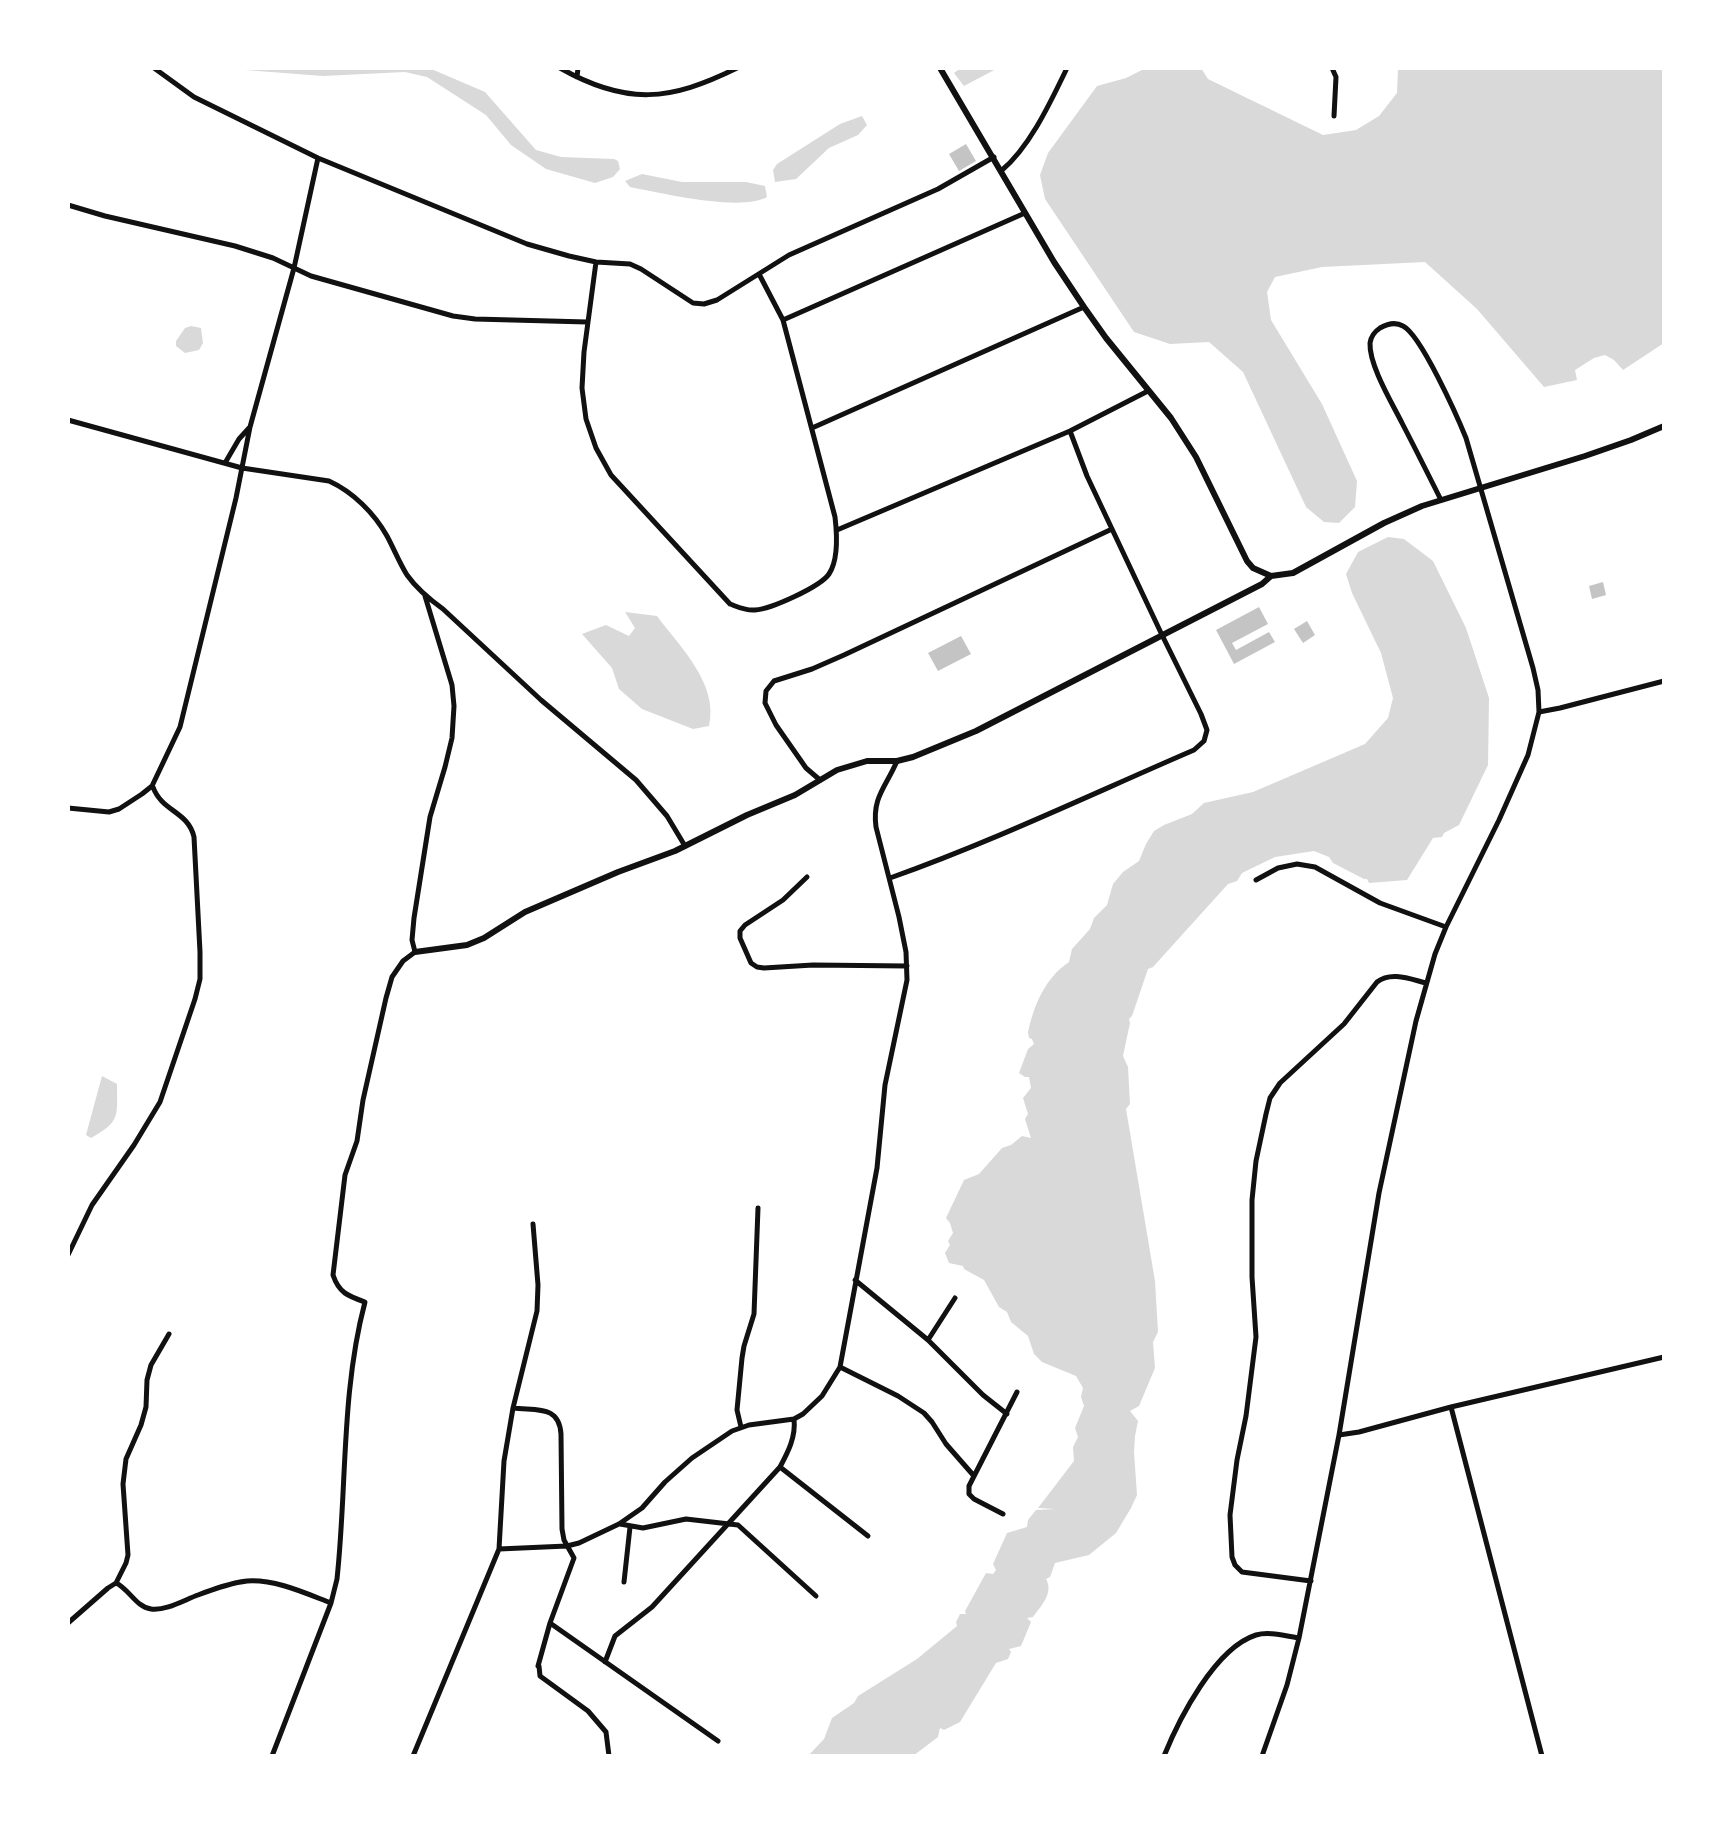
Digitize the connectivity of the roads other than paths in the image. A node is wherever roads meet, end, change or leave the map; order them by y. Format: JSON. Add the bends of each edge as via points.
{"nodes":[{"id":1,"x":154,"y":68,"type":"edge"},
{"id":2,"x":560,"y":68,"type":"edge"},
{"id":3,"x":578,"y":68,"type":"edge"},
{"id":4,"x":737,"y":68,"type":"edge"},
{"id":5,"x":940,"y":68,"type":"edge"},
{"id":6,"x":1067,"y":68,"type":"edge"},
{"id":7,"x":1332,"y":68,"type":"edge"},
{"id":8,"x":577,"y":77,"type":"junction"},
{"id":9,"x":1334,"y":116,"type":"dead end"},
{"id":10,"x":994,"y":157,"type":"junction"},
{"id":11,"x":318,"y":158,"type":"junction"},
{"id":12,"x":1001,"y":171,"type":"junction"},
{"id":13,"x":68,"y":205,"type":"edge"},
{"id":14,"x":1025,"y":213,"type":"junction"},
{"id":15,"x":596,"y":262,"type":"junction"},
{"id":16,"x":294,"y":268,"type":"junction"},
{"id":17,"x":759,"y":274,"type":"junction"},
{"id":18,"x":1084,"y":307,"type":"junction"},
{"id":19,"x":783,"y":320,"type":"junction"},
{"id":20,"x":587,"y":322,"type":"junction"},
{"id":21,"x":1148,"y":391,"type":"junction"},
{"id":22,"x":68,"y":420,"type":"edge"},
{"id":23,"x":1664,"y":426,"type":"edge"},
{"id":24,"x":250,"y":427,"type":"junction"},
{"id":25,"x":812,"y":428,"type":"junction"},
{"id":26,"x":1070,"y":431,"type":"junction"},
{"id":27,"x":225,"y":463,"type":"junction"},
{"id":28,"x":242,"y":468,"type":"junction"},
{"id":29,"x":1482,"y":487,"type":"junction"},
{"id":30,"x":1441,"y":500,"type":"junction"},
{"id":31,"x":1112,"y":529,"type":"junction"},
{"id":32,"x":837,"y":530,"type":"junction"},
{"id":33,"x":1271,"y":576,"type":"junction"},
{"id":34,"x":425,"y":596,"type":"junction"},
{"id":35,"x":1162,"y":635,"type":"junction"},
{"id":36,"x":1664,"y":681,"type":"edge"},
{"id":37,"x":1539,"y":712,"type":"junction"},
{"id":38,"x":897,"y":761,"type":"junction"},
{"id":39,"x":820,"y":780,"type":"junction"},
{"id":40,"x":152,"y":786,"type":"junction"},
{"id":41,"x":68,"y":808,"type":"edge"},
{"id":42,"x":685,"y":846,"type":"junction"},
{"id":43,"x":807,"y":877,"type":"dead end"},
{"id":44,"x":890,"y":878,"type":"junction"},
{"id":45,"x":1256,"y":880,"type":"dead end"},
{"id":46,"x":1446,"y":927,"type":"junction"},
{"id":47,"x":415,"y":952,"type":"junction"},
{"id":48,"x":907,"y":966,"type":"junction"},
{"id":49,"x":1426,"y":983,"type":"junction"},
{"id":50,"x":758,"y":1208,"type":"dead end"},
{"id":51,"x":533,"y":1224,"type":"dead end"},
{"id":52,"x":68,"y":1255,"type":"edge"},
{"id":53,"x":855,"y":1280,"type":"junction"},
{"id":54,"x":955,"y":1298,"type":"dead end"},
{"id":55,"x":169,"y":1334,"type":"dead end"},
{"id":56,"x":928,"y":1340,"type":"junction"},
{"id":57,"x":1664,"y":1357,"type":"edge"},
{"id":58,"x":840,"y":1367,"type":"junction"},
{"id":59,"x":1017,"y":1392,"type":"dead end"},
{"id":60,"x":1451,"y":1407,"type":"junction"},
{"id":61,"x":513,"y":1408,"type":"junction"},
{"id":62,"x":1007,"y":1414,"type":"junction"},
{"id":63,"x":794,"y":1419,"type":"junction"},
{"id":64,"x":741,"y":1427,"type":"junction"},
{"id":65,"x":1339,"y":1435,"type":"junction"},
{"id":66,"x":780,"y":1467,"type":"junction"},
{"id":67,"x":974,"y":1476,"type":"junction"},
{"id":68,"x":1003,"y":1514,"type":"dead end"},
{"id":69,"x":619,"y":1524,"type":"junction"},
{"id":70,"x":730,"y":1524,"type":"junction"},
{"id":71,"x":630,"y":1527,"type":"junction"},
{"id":72,"x":868,"y":1536,"type":"dead end"},
{"id":73,"x":567,"y":1546,"type":"junction"},
{"id":74,"x":499,"y":1549,"type":"junction"},
{"id":75,"x":1311,"y":1581,"type":"junction"},
{"id":76,"x":624,"y":1582,"type":"dead end"},
{"id":77,"x":116,"y":1583,"type":"junction"},
{"id":78,"x":816,"y":1596,"type":"dead end"},
{"id":79,"x":331,"y":1603,"type":"junction"},
{"id":80,"x":68,"y":1623,"type":"edge"},
{"id":81,"x":550,"y":1623,"type":"junction"},
{"id":82,"x":1299,"y":1638,"type":"junction"},
{"id":83,"x":605,"y":1662,"type":"junction"},
{"id":84,"x":718,"y":1741,"type":"dead end"},
{"id":85,"x":272,"y":1756,"type":"edge"},
{"id":86,"x":413,"y":1756,"type":"edge"},
{"id":87,"x":609,"y":1756,"type":"edge"},
{"id":88,"x":1164,"y":1756,"type":"edge"},
{"id":89,"x":1262,"y":1756,"type":"edge"},
{"id":90,"x":1542,"y":1756,"type":"edge"}],
"edges":[{"from":1,"to":11,"type":"street","via":[[194,97]]},
{"from":2,"to":8,"type":"street"},
{"from":3,"to":8,"type":"street"},
{"from":4,"to":8,"type":"street","via":[[666,94],[639,95]]},
{"from":5,"to":10,"type":"street"},
{"from":6,"to":12,"type":"street","via":[[1030,135]]},
{"from":7,"to":9,"type":"street"},
{"from":10,"to":12,"type":"street"},
{"from":10,"to":17,"type":"street"},
{"from":11,"to":15,"type":"street","via":[[527,244]]},
{"from":11,"to":16,"type":"street"},
{"from":12,"to":14,"type":"street"},
{"from":13,"to":16,"type":"street","via":[[235,246]]},
{"from":14,"to":18,"type":"street"},
{"from":14,"to":19,"type":"street"},
{"from":15,"to":17,"type":"street","via":[[630,264],[693,303],[704,304]]},
{"from":15,"to":20,"type":"street"},
{"from":16,"to":20,"type":"street","via":[[453,316]]},
{"from":16,"to":24,"type":"street"},
{"from":17,"to":19,"type":"street"},
{"from":18,"to":21,"type":"street"},
{"from":18,"to":25,"type":"street"},
{"from":19,"to":25,"type":"street"},
{"from":20,"to":32,"type":"street","via":[[582,388],[596,448],[611,475],[730,604],[757,610],[812,589],[831,572]]},
{"from":21,"to":26,"type":"street"},
{"from":21,"to":33,"type":"street","via":[[1196,457],[1247,561]]},
{"from":22,"to":27,"type":"street"},
{"from":23,"to":29,"type":"street"},
{"from":24,"to":27,"type":"street"},
{"from":24,"to":28,"type":"street"},
{"from":25,"to":32,"type":"street"},
{"from":26,"to":31,"type":"street"},
{"from":26,"to":32,"type":"street"},
{"from":27,"to":28,"type":"street"},
{"from":28,"to":34,"type":"street","via":[[340,486],[381,526],[407,575]]},
{"from":28,"to":40,"type":"street","via":[[184,713]]},
{"from":29,"to":30,"type":"street"},
{"from":29,"to":30,"type":"street","via":[[1454,410],[1410,331],[1400,324],[1381,327],[1372,335],[1372,354]]},
{"from":29,"to":37,"type":"street","via":[[1533,668]]},
{"from":30,"to":33,"type":"street","via":[[1384,523],[1293,573]]},
{"from":31,"to":35,"type":"street"},
{"from":31,"to":39,"type":"street","via":[[844,655],[774,681],[765,703],[806,768]]},
{"from":33,"to":35,"type":"street"},
{"from":34,"to":42,"type":"street","via":[[636,780]]},
{"from":34,"to":47,"type":"street","via":[[454,706],[452,738],[423,860],[412,940]]},
{"from":35,"to":38,"type":"street","via":[[976,731]]},
{"from":35,"to":44,"type":"street","via":[[1207,730],[1194,750]]},
{"from":36,"to":37,"type":"street"},
{"from":37,"to":46,"type":"street","via":[[1528,755]]},
{"from":38,"to":39,"type":"street","via":[[853,764]]},
{"from":38,"to":44,"type":"street","via":[[874,813]]},
{"from":39,"to":42,"type":"street"},
{"from":40,"to":41,"type":"street","via":[[109,812]]},
{"from":40,"to":52,"type":"street","via":[[160,802],[192,827],[200,979],[165,1093],[92,1205]]},
{"from":42,"to":47,"type":"street","via":[[525,912],[467,945]]},
{"from":43,"to":48,"type":"street","via":[[740,931],[751,963],[764,968]]},
{"from":44,"to":48,"type":"street"},
{"from":45,"to":46,"type":"street","via":[[1278,868],[1315,867],[1380,903]]},
{"from":46,"to":49,"type":"street"},
{"from":47,"to":79,"type":"street","via":[[392,977],[345,1175],[333,1275],[337,1287],[365,1302],[350,1389],[340,1552]]},
{"from":48,"to":53,"type":"street"},
{"from":49,"to":65,"type":"street","via":[[1379,1193]]},
{"from":49,"to":75,"type":"street","via":[[1383,977],[1344,1024],[1280,1083],[1270,1098],[1256,1161],[1256,1337],[1233,1492],[1232,1557],[1242,1572]]},
{"from":50,"to":64,"type":"street","via":[[754,1314],[744,1346],[737,1410]]},
{"from":51,"to":61,"type":"street","via":[[537,1311]]},
{"from":53,"to":56,"type":"street"},
{"from":53,"to":58,"type":"street"},
{"from":54,"to":56,"type":"street"},
{"from":55,"to":77,"type":"street","via":[[151,1365],[144,1416],[126,1459],[128,1555]]},
{"from":56,"to":62,"type":"street"},
{"from":57,"to":60,"type":"street"},
{"from":58,"to":63,"type":"street","via":[[822,1396]]},
{"from":58,"to":67,"type":"street","via":[[924,1413]]},
{"from":59,"to":62,"type":"street"},
{"from":60,"to":65,"type":"street"},
{"from":60,"to":90,"type":"street"},
{"from":61,"to":73,"type":"street","via":[[547,1412],[559,1419]]},
{"from":61,"to":74,"type":"street"},
{"from":62,"to":67,"type":"street"},
{"from":63,"to":64,"type":"street"},
{"from":63,"to":66,"type":"street","via":[[794,1436]]},
{"from":64,"to":69,"type":"street","via":[[692,1458]]},
{"from":65,"to":75,"type":"street"},
{"from":66,"to":70,"type":"street"},
{"from":66,"to":72,"type":"street"},
{"from":67,"to":68,"type":"street","via":[[969,1494]]},
{"from":69,"to":71,"type":"street"},
{"from":69,"to":73,"type":"street"},
{"from":70,"to":71,"type":"street","via":[[686,1519]]},
{"from":70,"to":78,"type":"street","via":[[738,1525]]},
{"from":70,"to":83,"type":"street","via":[[652,1607],[615,1636]]},
{"from":71,"to":76,"type":"street"},
{"from":73,"to":74,"type":"street"},
{"from":73,"to":81,"type":"street","via":[[574,1558]]},
{"from":74,"to":86,"type":"street"},
{"from":75,"to":82,"type":"street"},
{"from":77,"to":79,"type":"street","via":[[145,1608],[154,1609],[246,1581],[267,1582]]},
{"from":77,"to":80,"type":"street"},
{"from":79,"to":85,"type":"street"},
{"from":81,"to":83,"type":"street"},
{"from":81,"to":87,"type":"street","via":[[538,1664],[540,1676],[588,1711],[606,1732]]},
{"from":82,"to":88,"type":"street","via":[[1256,1635],[1217,1662]]},
{"from":82,"to":89,"type":"street"},
{"from":83,"to":84,"type":"street"}]}
